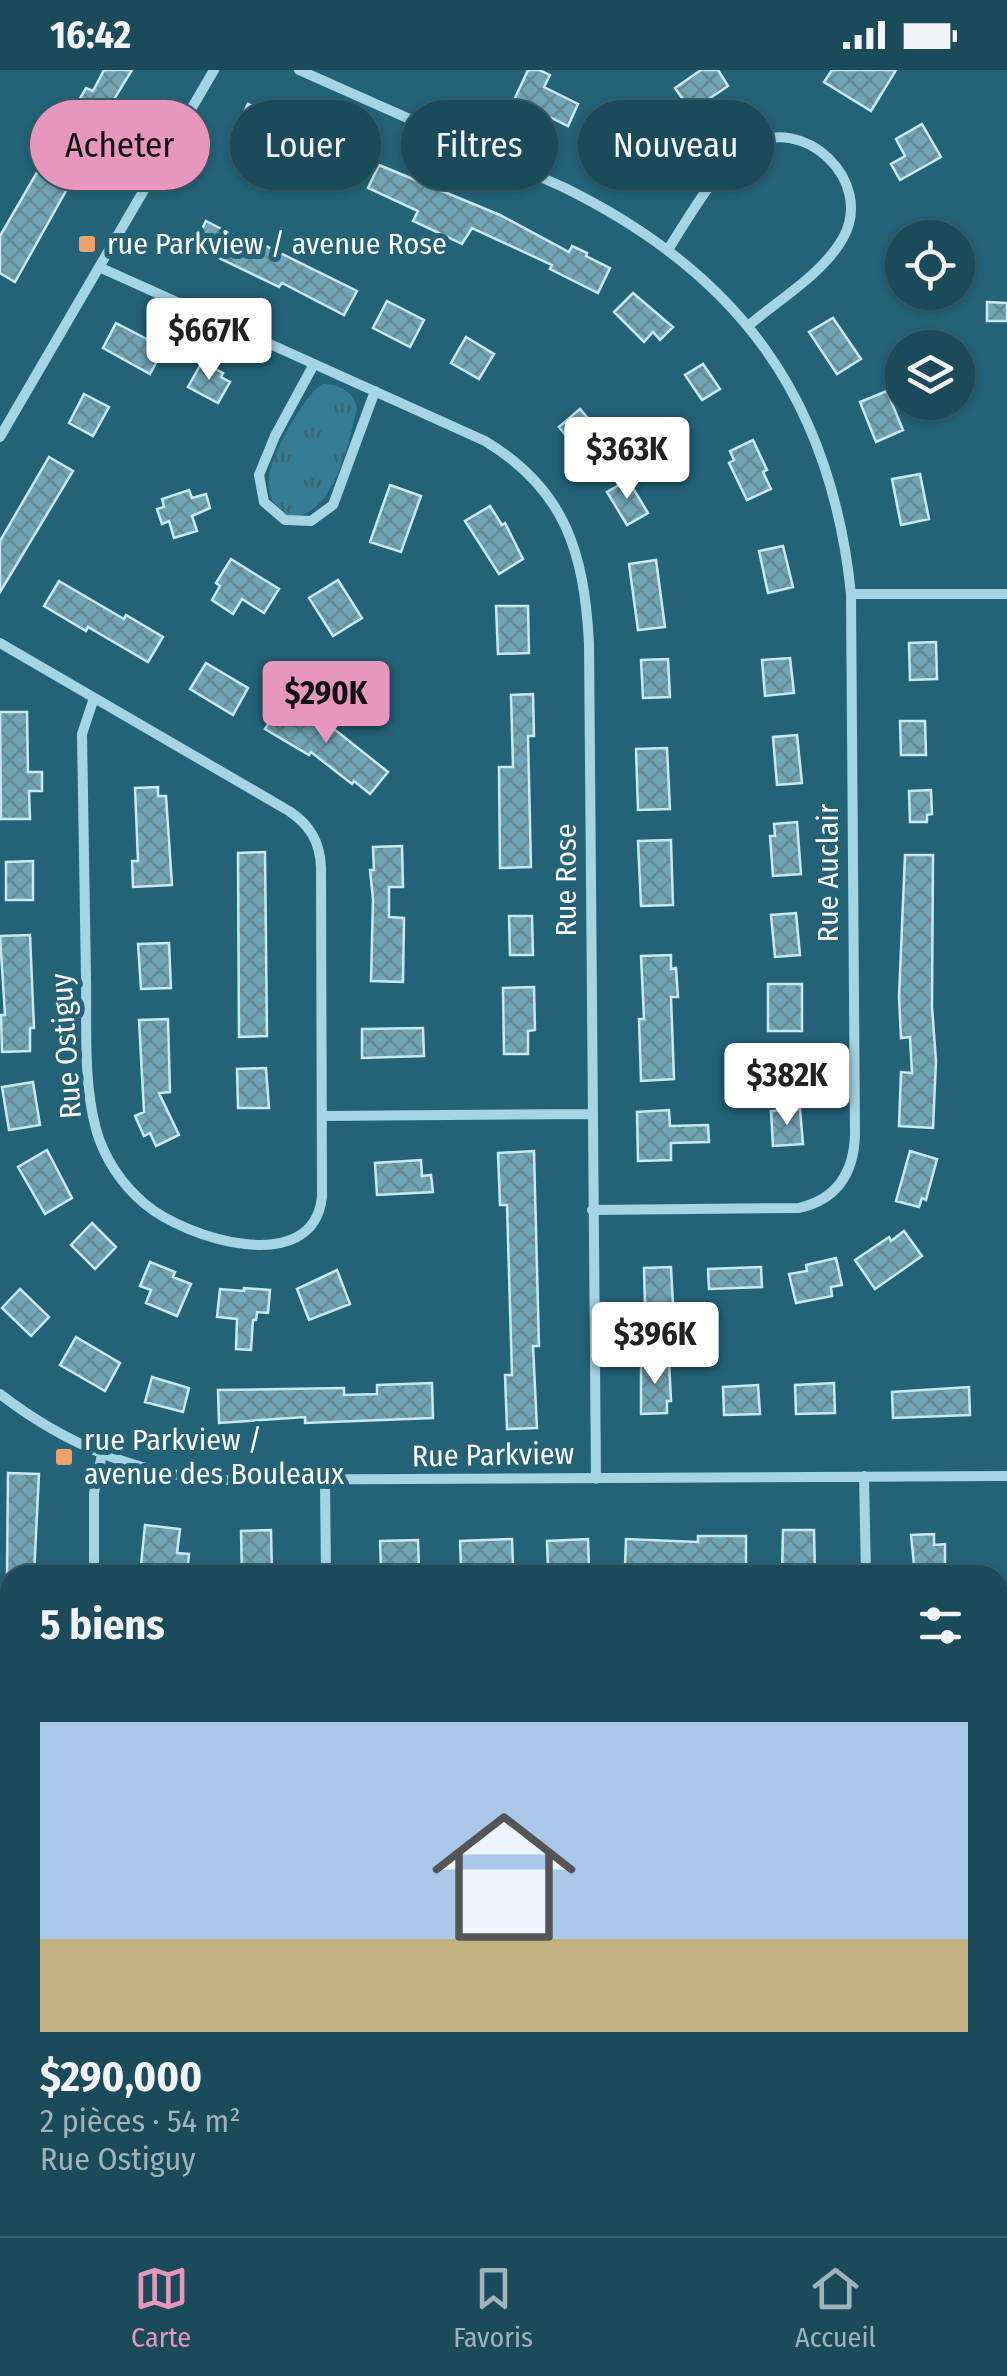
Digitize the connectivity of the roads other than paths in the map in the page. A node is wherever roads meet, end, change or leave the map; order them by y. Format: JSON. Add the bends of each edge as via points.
{"nodes":[{"id":1,"x":214,"y":70,"type":"edge"},
{"id":2,"x":298,"y":70,"type":"edge"},
{"id":3,"x":669,"y":248,"type":"junction"},
{"id":4,"x":99,"y":267,"type":"junction"},
{"id":5,"x":748,"y":326,"type":"junction"},
{"id":6,"x":314,"y":364,"type":"junction"},
{"id":7,"x":375,"y":391,"type":"junction"},
{"id":8,"x":0,"y":436,"type":"edge"},
{"id":9,"x":851,"y":594,"type":"junction"},
{"id":10,"x":1007,"y":594,"type":"edge"},
{"id":11,"x":0,"y":642,"type":"edge"},
{"id":12,"x":94,"y":698,"type":"junction"},
{"id":13,"x":592,"y":1114,"type":"junction"},
{"id":14,"x":322,"y":1116,"type":"junction"},
{"id":15,"x":592,"y":1210,"type":"junction"},
{"id":16,"x":0,"y":1394,"type":"edge"},
{"id":17,"x":102,"y":1454,"type":"junction"},
{"id":18,"x":864,"y":1476,"type":"junction"},
{"id":19,"x":1007,"y":1476,"type":"edge"},
{"id":20,"x":596,"y":1478,"type":"junction"},
{"id":21,"x":325,"y":1482,"type":"junction"},
{"id":22,"x":94,"y":1565,"type":"edge"},
{"id":23,"x":326,"y":1565,"type":"edge"},
{"id":24,"x":866,"y":1565,"type":"edge"}],
"edges":[{"from":1,"to":4,"type":"street"},
{"from":2,"to":3,"type":"street","name":"Rue Auclair","via":[[563,187]]},
{"from":3,"to":5,"type":"street","name":"Rue Auclair"},
{"from":3,"to":5,"type":"street","via":[[727,165],[750,146],[796,139],[822,151],[850,197],[844,235],[818,267]]},
{"from":4,"to":6,"type":"street","name":"Rue Rose"},
{"from":4,"to":8,"type":"street"},
{"from":5,"to":9,"type":"street","name":"Rue Auclair","via":[[818,446],[841,520]]},
{"from":6,"to":7,"type":"street","name":"Rue Rose"},
{"from":6,"to":7,"type":"street","via":[[259,475],[264,502],[284,520],[311,521],[333,505]]},
{"from":7,"to":13,"type":"street","name":"Rue Rose","via":[[484,440],[522,467],[553,502],[580,558],[589,642]]},
{"from":9,"to":10,"type":"street"},
{"from":9,"to":15,"type":"street","name":"Rue Auclair","via":[[850,1168],[830,1195],[799,1208]]},
{"from":11,"to":12,"type":"street","name":"Rue Ostiguy"},
{"from":12,"to":14,"type":"street","name":"Rue Ostiguy","via":[[289,810],[312,834],[321,867]]},
{"from":12,"to":14,"type":"street","name":"Rue Ostiguy","via":[[82,728],[87,1052],[92,1112],[110,1162],[134,1194],[177,1225],[228,1240],[288,1242],[319,1212]]},
{"from":13,"to":14,"type":"street"},
{"from":13,"to":15,"type":"street","name":"Rue Rose"},
{"from":15,"to":20,"type":"street","name":"Rue Rose"},
{"from":16,"to":17,"type":"street","name":"Rue Parkview"},
{"from":17,"to":21,"type":"street","name":"Rue Parkview","via":[[200,1479]]},
{"from":17,"to":22,"type":"street","via":[[94,1493]]},
{"from":18,"to":19,"type":"street","name":"Rue Parkview"},
{"from":18,"to":20,"type":"street","name":"Rue Parkview"},
{"from":18,"to":24,"type":"street"},
{"from":20,"to":21,"type":"street","name":"Rue Parkview"},
{"from":21,"to":23,"type":"street"}]}
